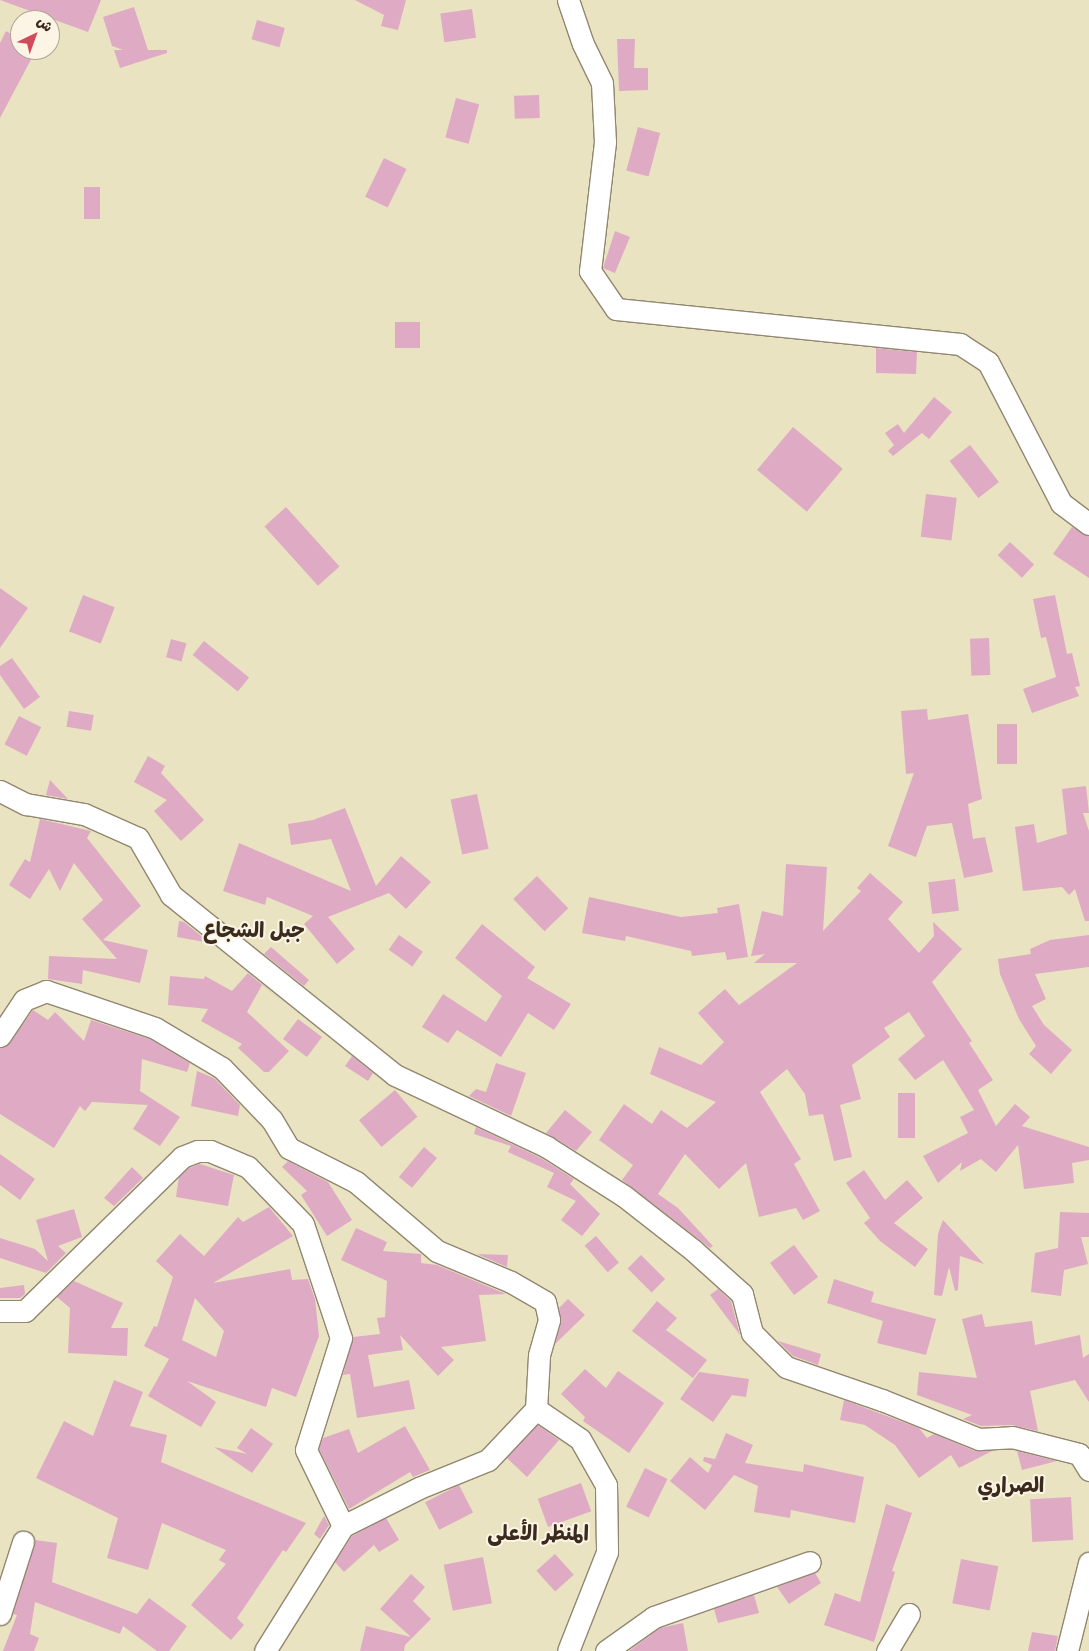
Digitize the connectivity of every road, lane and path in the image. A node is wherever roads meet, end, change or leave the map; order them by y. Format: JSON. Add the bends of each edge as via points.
{"nodes":[{"id":1,"x":568,"y":0,"type":"edge"},
{"id":2,"x":1089,"y":524,"type":"edge"},
{"id":3,"x":0,"y":791,"type":"edge"},
{"id":4,"x":0,"y":1036,"type":"edge"},
{"id":5,"x":0,"y":1310,"type":"edge"},
{"id":6,"x":536,"y":1409,"type":"junction"},
{"id":7,"x":1089,"y":1470,"type":"edge"},
{"id":8,"x":343,"y":1526,"type":"junction"},
{"id":9,"x":23,"y":1542,"type":"dead end"},
{"id":10,"x":810,"y":1562,"type":"dead end"},
{"id":11,"x":1089,"y":1563,"type":"edge"},
{"id":12,"x":0,"y":1614,"type":"edge"},
{"id":13,"x":909,"y":1614,"type":"dead end"},
{"id":14,"x":265,"y":1651,"type":"edge"},
{"id":15,"x":568,"y":1651,"type":"edge"},
{"id":16,"x":606,"y":1651,"type":"edge"},
{"id":17,"x":887,"y":1651,"type":"edge"},
{"id":18,"x":1067,"y":1651,"type":"edge"}],
"edges":[{"from":1,"to":2,"type":"street","via":[[583,44],[602,83],[605,142],[590,270],[616,309],[960,344],[988,362],[1061,503]]},
{"from":3,"to":7,"type":"street","via":[[26,804],[84,814],[138,838],[172,895],[395,1075],[548,1148],[624,1196],[693,1250],[742,1294],[752,1333],[786,1367],[882,1400],[979,1439],[1012,1436],[1079,1454]]},
{"from":4,"to":6,"type":"street","via":[[24,1000],[46,991],[155,1028],[222,1068],[272,1120],[289,1148],[356,1182],[437,1251],[524,1288],[545,1302],[548,1320],[539,1356]]},
{"from":5,"to":8,"type":"street","via":[[25,1311],[182,1157],[198,1151],[210,1151],[248,1167],[303,1224],[341,1338],[306,1450]]},
{"from":6,"to":8,"type":"street","via":[[488,1460],[419,1488]]},
{"from":6,"to":15,"type":"street","via":[[580,1439],[606,1485],[607,1552]]},
{"from":8,"to":14,"type":"street"},
{"from":9,"to":12,"type":"street"},
{"from":10,"to":16,"type":"street","via":[[654,1617]]},
{"from":11,"to":18,"type":"street"},
{"from":13,"to":17,"type":"street"}]}
